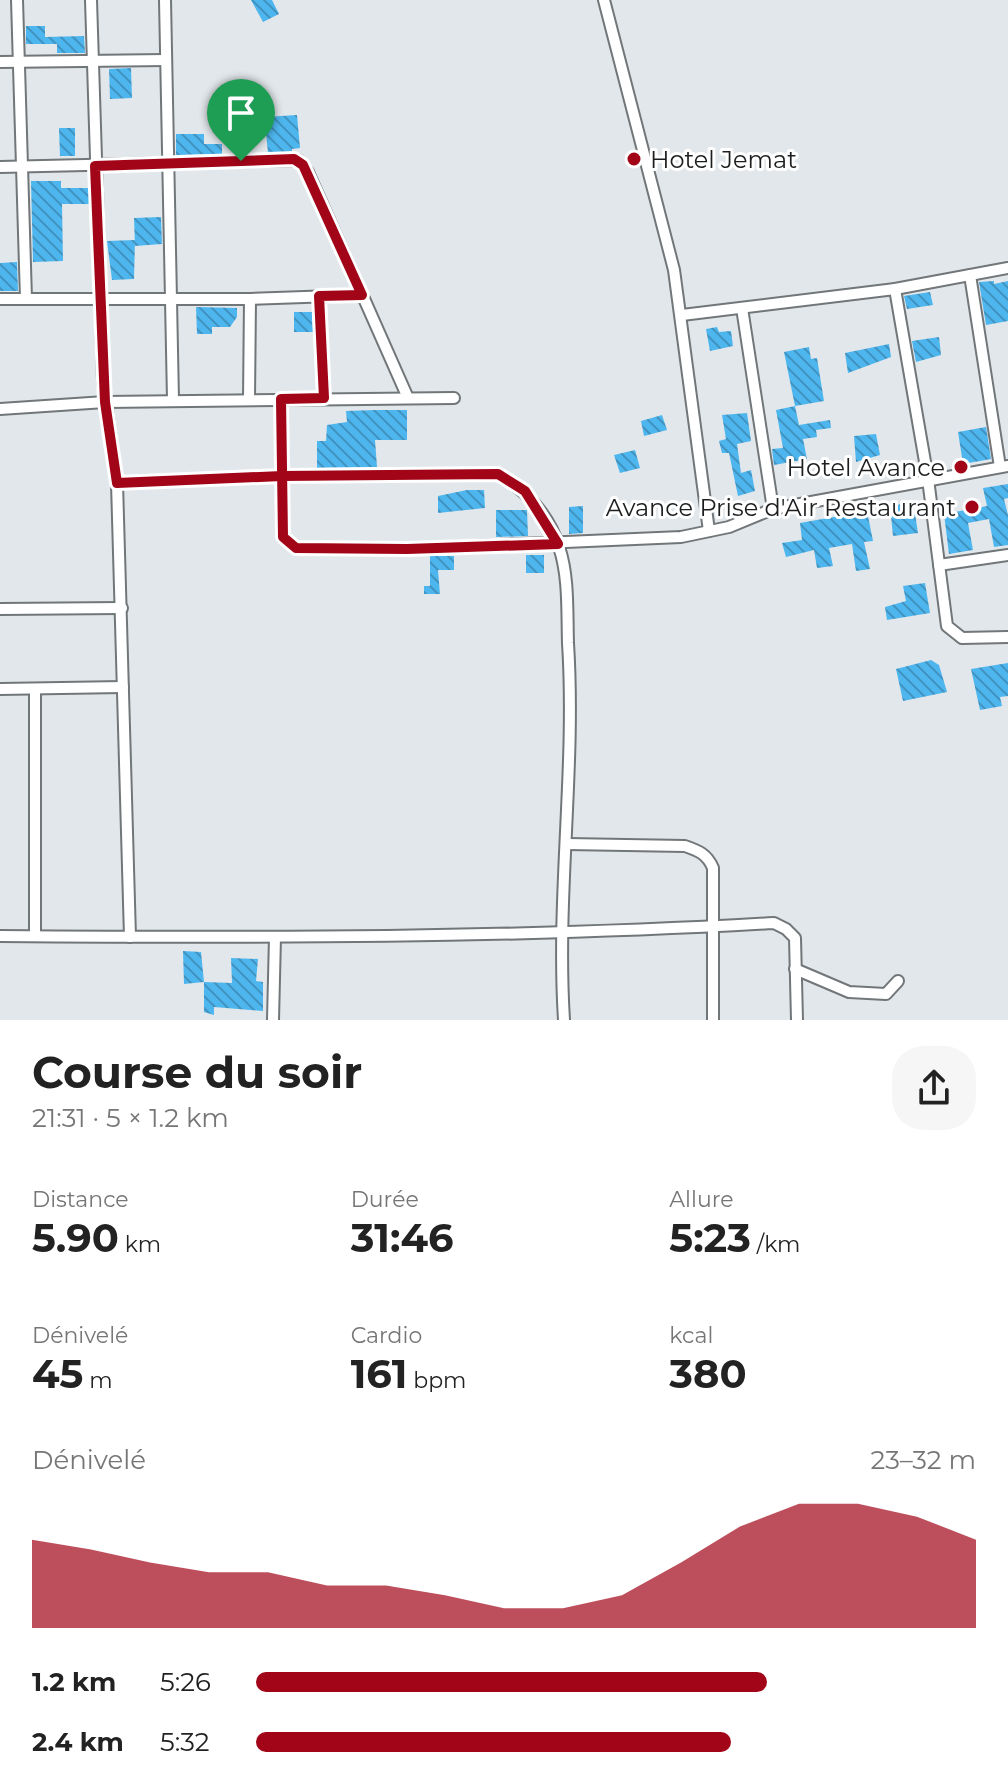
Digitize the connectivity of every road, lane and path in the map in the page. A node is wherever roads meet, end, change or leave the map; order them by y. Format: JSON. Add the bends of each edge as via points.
{"nodes":[{"id":1,"x":17,"y":0,"type":"edge"},
{"id":2,"x":91,"y":0,"type":"edge"},
{"id":3,"x":165,"y":0,"type":"edge"},
{"id":4,"x":604,"y":0,"type":"edge"},
{"id":5,"x":92,"y":60,"type":"junction"},
{"id":6,"x":166,"y":60,"type":"junction"},
{"id":7,"x":0,"y":62,"type":"edge"},
{"id":8,"x":19,"y":62,"type":"junction"},
{"id":9,"x":168,"y":164,"type":"junction"},
{"id":10,"x":95,"y":166,"type":"junction"},
{"id":11,"x":0,"y":167,"type":"edge"},
{"id":12,"x":21,"y":167,"type":"junction"},
{"id":13,"x":1008,"y":268,"type":"edge"},
{"id":14,"x":970,"y":275,"type":"junction"},
{"id":15,"x":895,"y":289,"type":"junction"},
{"id":16,"x":362,"y":295,"type":"junction"},
{"id":17,"x":319,"y":296,"type":"junction"},
{"id":18,"x":172,"y":298,"type":"junction"},
{"id":19,"x":0,"y":299,"type":"edge"},
{"id":20,"x":26,"y":299,"type":"junction"},
{"id":21,"x":101,"y":299,"type":"junction"},
{"id":22,"x":250,"y":299,"type":"junction"},
{"id":23,"x":742,"y":308,"type":"junction"},
{"id":24,"x":682,"y":315,"type":"junction"},
{"id":25,"x":324,"y":398,"type":"junction"},
{"id":26,"x":408,"y":398,"type":"junction"},
{"id":27,"x":454,"y":398,"type":"dead end"},
{"id":28,"x":249,"y":399,"type":"junction"},
{"id":29,"x":281,"y":399,"type":"junction"},
{"id":30,"x":173,"y":400,"type":"junction"},
{"id":31,"x":105,"y":402,"type":"junction"},
{"id":32,"x":0,"y":409,"type":"edge"},
{"id":33,"x":1004,"y":466,"type":"edge"},
{"id":34,"x":282,"y":476,"type":"junction"},
{"id":35,"x":928,"y":479,"type":"junction"},
{"id":36,"x":117,"y":483,"type":"junction"},
{"id":37,"x":773,"y":509,"type":"junction"},
{"id":38,"x":709,"y":531,"type":"junction"},
{"id":39,"x":558,"y":544,"type":"junction"},
{"id":40,"x":1008,"y":555,"type":"edge"},
{"id":41,"x":939,"y":565,"type":"junction"},
{"id":42,"x":122,"y":608,"type":"junction"},
{"id":43,"x":0,"y":609,"type":"edge"},
{"id":44,"x":1008,"y":637,"type":"edge"},
{"id":45,"x":123,"y":687,"type":"junction"},
{"id":46,"x":0,"y":689,"type":"edge"},
{"id":47,"x":35,"y":689,"type":"junction"},
{"id":48,"x":567,"y":844,"type":"junction"},
{"id":49,"x":711,"y":927,"type":"junction"},
{"id":50,"x":563,"y":933,"type":"junction"},
{"id":51,"x":0,"y":936,"type":"edge"},
{"id":52,"x":35,"y":936,"type":"junction"},
{"id":53,"x":130,"y":937,"type":"junction"},
{"id":54,"x":275,"y":937,"type":"junction"},
{"id":55,"x":795,"y":969,"type":"junction"},
{"id":56,"x":898,"y":981,"type":"dead end"},
{"id":57,"x":273,"y":1020,"type":"edge"},
{"id":58,"x":564,"y":1020,"type":"edge"},
{"id":59,"x":713,"y":1020,"type":"edge"},
{"id":60,"x":797,"y":1020,"type":"edge"}],
"edges":[{"from":1,"to":8,"type":"street"},
{"from":2,"to":5,"type":"street"},
{"from":3,"to":6,"type":"street"},
{"from":4,"to":24,"type":"street"},
{"from":5,"to":6,"type":"street"},
{"from":5,"to":8,"type":"street"},
{"from":5,"to":10,"type":"street"},
{"from":6,"to":9,"type":"street"},
{"from":7,"to":8,"type":"street"},
{"from":8,"to":12,"type":"street"},
{"from":9,"to":10,"type":"street"},
{"from":9,"to":16,"type":"street","via":[[298,160]]},
{"from":9,"to":18,"type":"street"},
{"from":10,"to":12,"type":"street"},
{"from":10,"to":21,"type":"street"},
{"from":11,"to":12,"type":"street"},
{"from":12,"to":20,"type":"street"},
{"from":13,"to":14,"type":"street"},
{"from":14,"to":15,"type":"street"},
{"from":14,"to":33,"type":"street"},
{"from":15,"to":23,"type":"street"},
{"from":15,"to":35,"type":"street"},
{"from":16,"to":17,"type":"street"},
{"from":16,"to":26,"type":"street"},
{"from":17,"to":22,"type":"street"},
{"from":17,"to":25,"type":"street"},
{"from":18,"to":21,"type":"street"},
{"from":18,"to":22,"type":"street"},
{"from":18,"to":30,"type":"street"},
{"from":19,"to":20,"type":"street"},
{"from":20,"to":21,"type":"street"},
{"from":21,"to":31,"type":"street"},
{"from":22,"to":28,"type":"street"},
{"from":23,"to":24,"type":"street"},
{"from":23,"to":37,"type":"street"},
{"from":24,"to":38,"type":"street"},
{"from":25,"to":26,"type":"street"},
{"from":25,"to":29,"type":"street"},
{"from":26,"to":27,"type":"street"},
{"from":28,"to":29,"type":"street"},
{"from":28,"to":30,"type":"street"},
{"from":29,"to":34,"type":"street"},
{"from":30,"to":31,"type":"street"},
{"from":31,"to":32,"type":"street"},
{"from":31,"to":36,"type":"street"},
{"from":33,"to":35,"type":"street"},
{"from":34,"to":36,"type":"street"},
{"from":34,"to":39,"type":"street","via":[[498,474],[525,491]]},
{"from":34,"to":39,"type":"street","via":[[283,537],[296,548]]},
{"from":35,"to":37,"type":"street"},
{"from":35,"to":41,"type":"street"},
{"from":36,"to":42,"type":"street"},
{"from":37,"to":38,"type":"street"},
{"from":38,"to":39,"type":"street"},
{"from":39,"to":48,"type":"street","via":[[572,711]]},
{"from":40,"to":41,"type":"street"},
{"from":41,"to":44,"type":"street","via":[[947,626],[962,638]]},
{"from":42,"to":43,"type":"street"},
{"from":42,"to":45,"type":"street"},
{"from":45,"to":47,"type":"street"},
{"from":45,"to":53,"type":"street"},
{"from":46,"to":47,"type":"street"},
{"from":47,"to":52,"type":"street"},
{"from":48,"to":49,"type":"street","via":[[685,846],[702,852],[713,868]]},
{"from":48,"to":50,"type":"street"},
{"from":49,"to":50,"type":"street"},
{"from":49,"to":55,"type":"street","via":[[774,923],[795,938]]},
{"from":49,"to":59,"type":"street"},
{"from":50,"to":54,"type":"street"},
{"from":50,"to":58,"type":"street"},
{"from":51,"to":52,"type":"street"},
{"from":52,"to":53,"type":"street"},
{"from":53,"to":54,"type":"street"},
{"from":54,"to":57,"type":"street"},
{"from":55,"to":56,"type":"street","via":[[863,995],[886,994]]},
{"from":55,"to":60,"type":"street"}]}
